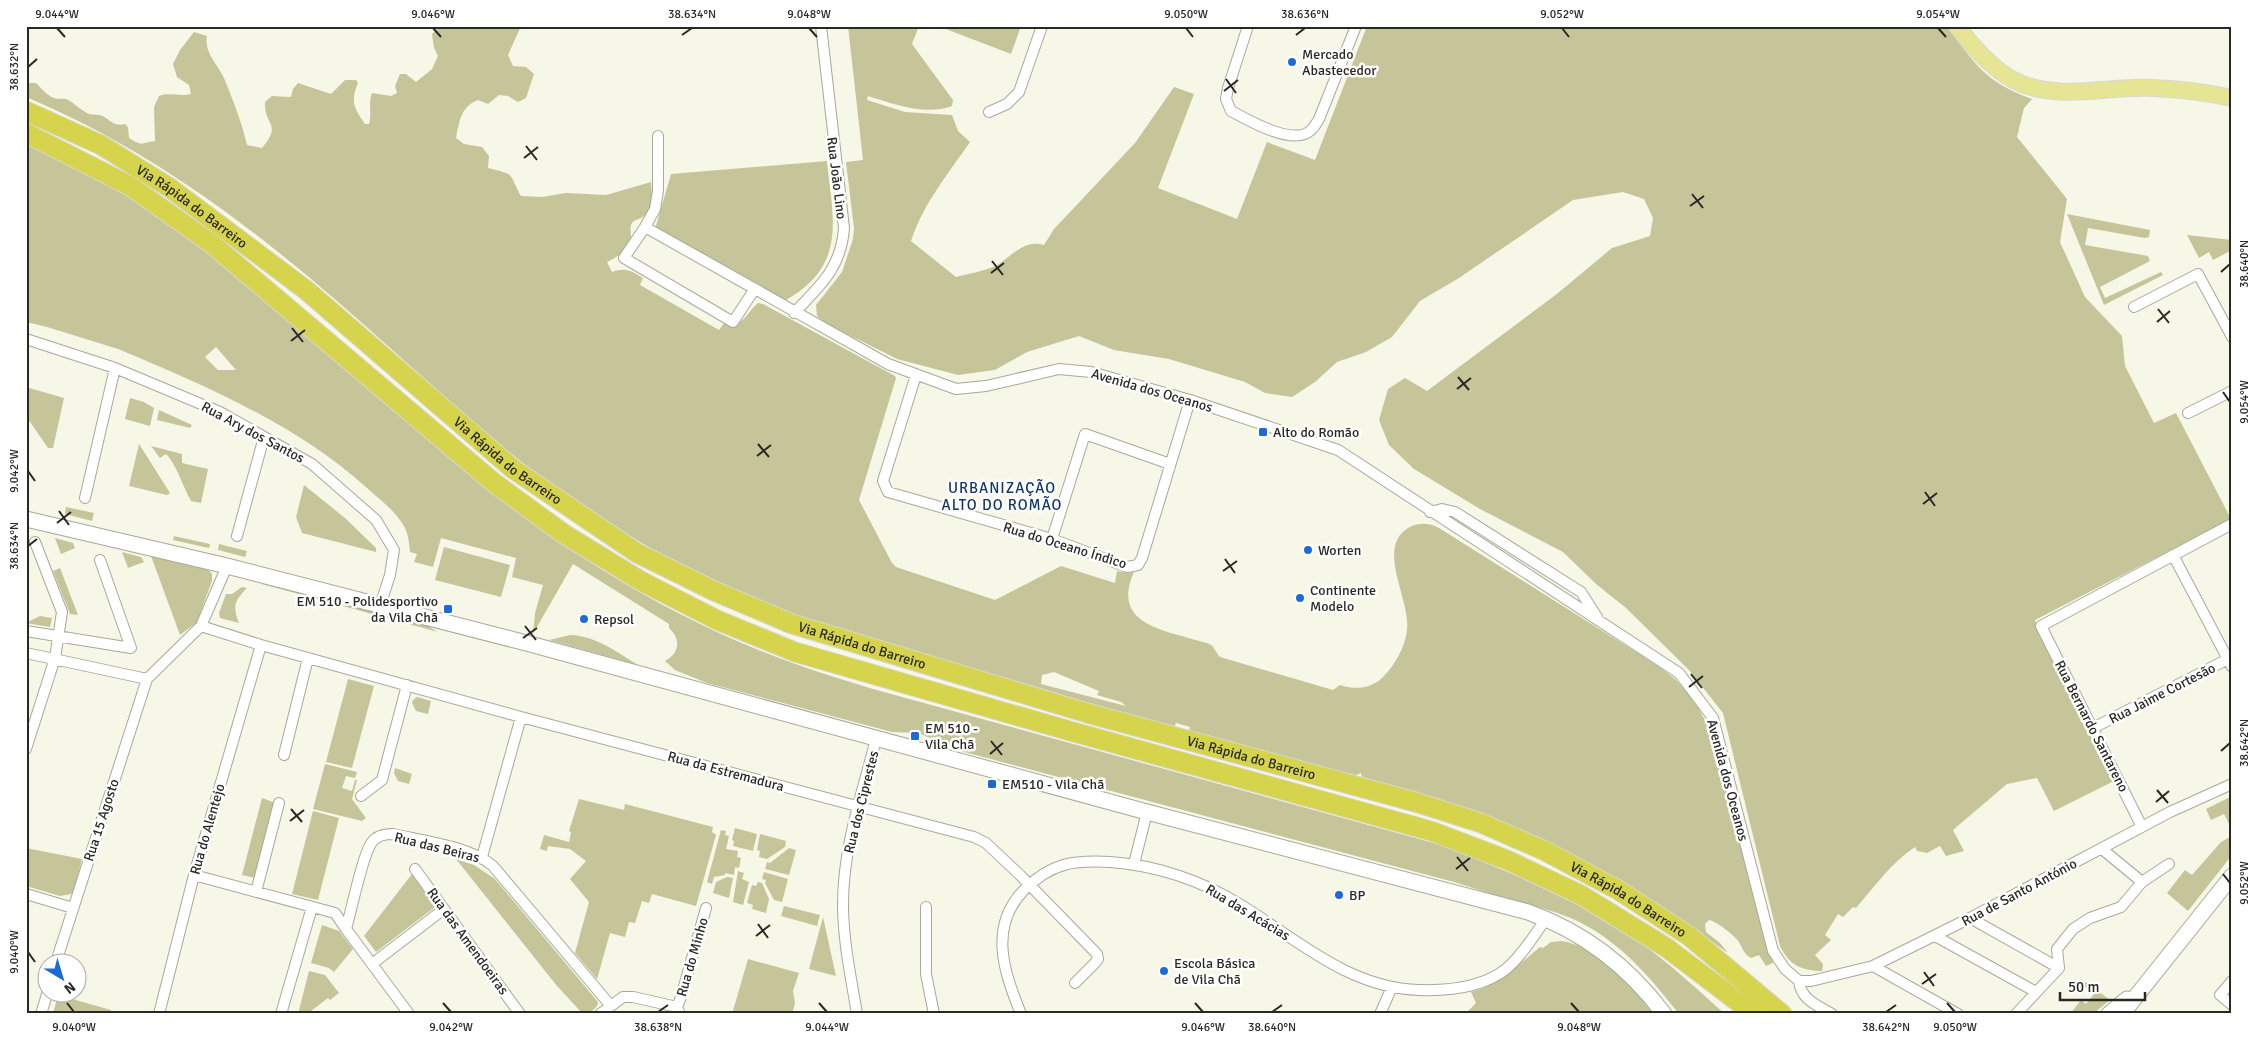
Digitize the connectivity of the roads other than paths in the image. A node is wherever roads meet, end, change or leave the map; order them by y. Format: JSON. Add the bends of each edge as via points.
{"nodes":[{"id":1,"x":821,"y":26,"type":"edge"},
{"id":2,"x":1042,"y":26,"type":"edge"},
{"id":3,"x":1248,"y":26,"type":"edge"},
{"id":4,"x":1356,"y":26,"type":"edge"},
{"id":5,"x":1957,"y":26,"type":"edge"},
{"id":6,"x":2232,"y":98,"type":"edge"},
{"id":7,"x":26,"y":111,"type":"edge"},
{"id":8,"x":989,"y":112,"type":"dead end"},
{"id":9,"x":26,"y":133,"type":"edge"},
{"id":10,"x":658,"y":136,"type":"dead end"},
{"id":11,"x":644,"y":227,"type":"junction"},
{"id":12,"x":754,"y":290,"type":"junction"},
{"id":13,"x":2134,"y":307,"type":"dead end"},
{"id":14,"x":794,"y":313,"type":"junction"},
{"id":15,"x":2232,"y":337,"type":"edge"},
{"id":16,"x":26,"y":339,"type":"edge"},
{"id":17,"x":115,"y":368,"type":"junction"},
{"id":18,"x":916,"y":374,"type":"junction"},
{"id":19,"x":2232,"y":391,"type":"edge"},
{"id":20,"x":1190,"y":400,"type":"junction"},
{"id":21,"x":2188,"y":413,"type":"dead end"},
{"id":22,"x":264,"y":437,"type":"junction"},
{"id":23,"x":1170,"y":464,"type":"junction"},
{"id":24,"x":84,"y":498,"type":"dead end"},
{"id":25,"x":26,"y":519,"type":"edge"},
{"id":26,"x":2232,"y":524,"type":"edge"},
{"id":27,"x":237,"y":536,"type":"dead end"},
{"id":28,"x":1052,"y":539,"type":"junction"},
{"id":29,"x":35,"y":542,"type":"dead end"},
{"id":30,"x":2173,"y":554,"type":"junction"},
{"id":31,"x":100,"y":560,"type":"dead end"},
{"id":32,"x":227,"y":566,"type":"junction"},
{"id":33,"x":380,"y":606,"type":"junction"},
{"id":34,"x":202,"y":626,"type":"junction"},
{"id":35,"x":26,"y":631,"type":"edge"},
{"id":36,"x":59,"y":638,"type":"junction"},
{"id":37,"x":261,"y":646,"type":"junction"},
{"id":38,"x":26,"y":653,"type":"edge"},
{"id":39,"x":55,"y":658,"type":"junction"},
{"id":40,"x":308,"y":658,"type":"junction"},
{"id":41,"x":2231,"y":661,"type":"edge"},
{"id":42,"x":147,"y":679,"type":"junction"},
{"id":43,"x":407,"y":686,"type":"junction"},
{"id":44,"x":521,"y":716,"type":"junction"},
{"id":45,"x":2093,"y":728,"type":"junction"},
{"id":46,"x":876,"y":739,"type":"junction"},
{"id":47,"x":26,"y":749,"type":"edge"},
{"id":48,"x":284,"y":755,"type":"dead end"},
{"id":49,"x":2232,"y":784,"type":"edge"},
{"id":50,"x":360,"y":796,"type":"dead end"},
{"id":51,"x":279,"y":803,"type":"dead end"},
{"id":52,"x":858,"y":806,"type":"junction"},
{"id":53,"x":1147,"y":812,"type":"junction"},
{"id":54,"x":2142,"y":827,"type":"junction"},
{"id":55,"x":2102,"y":849,"type":"junction"},
{"id":56,"x":482,"y":857,"type":"junction"},
{"id":57,"x":1134,"y":864,"type":"junction"},
{"id":58,"x":2169,"y":864,"type":"dead end"},
{"id":59,"x":415,"y":869,"type":"dead end"},
{"id":60,"x":194,"y":875,"type":"junction"},
{"id":61,"x":2232,"y":876,"type":"edge"},
{"id":62,"x":2142,"y":882,"type":"junction"},
{"id":63,"x":1030,"y":885,"type":"junction"},
{"id":64,"x":256,"y":892,"type":"junction"},
{"id":65,"x":26,"y":894,"type":"edge"},
{"id":66,"x":312,"y":907,"type":"junction"},
{"id":67,"x":926,"y":907,"type":"dead end"},
{"id":68,"x":73,"y":908,"type":"junction"},
{"id":69,"x":706,"y":908,"type":"dead end"},
{"id":70,"x":444,"y":909,"type":"junction"},
{"id":71,"x":1970,"y":918,"type":"junction"},
{"id":72,"x":1546,"y":919,"type":"junction"},
{"id":73,"x":346,"y":929,"type":"junction"},
{"id":74,"x":1934,"y":936,"type":"junction"},
{"id":75,"x":59,"y":952,"type":"edge"},
{"id":76,"x":372,"y":964,"type":"junction"},
{"id":77,"x":1873,"y":966,"type":"junction"},
{"id":78,"x":2059,"y":968,"type":"junction"},
{"id":79,"x":1799,"y":981,"type":"junction"},
{"id":80,"x":2232,"y":981,"type":"edge"},
{"id":81,"x":2148,"y":982,"type":"junction"},
{"id":82,"x":1075,"y":983,"type":"dead end"},
{"id":83,"x":1392,"y":988,"type":"junction"},
{"id":84,"x":2036,"y":992,"type":"junction"},
{"id":85,"x":1728,"y":996,"type":"junction"},
{"id":86,"x":45,"y":1002,"type":"edge"},
{"id":87,"x":2232,"y":1005,"type":"edge"},
{"id":88,"x":610,"y":1006,"type":"junction"},
{"id":89,"x":678,"y":1010,"type":"edge"},
{"id":90,"x":1018,"y":1013,"type":"edge"},
{"id":91,"x":41,"y":1014,"type":"edge"},
{"id":92,"x":159,"y":1014,"type":"edge"},
{"id":93,"x":281,"y":1014,"type":"edge"},
{"id":94,"x":409,"y":1014,"type":"edge"},
{"id":95,"x":520,"y":1014,"type":"edge"},
{"id":96,"x":600,"y":1014,"type":"edge"},
{"id":97,"x":857,"y":1014,"type":"edge"},
{"id":98,"x":934,"y":1014,"type":"edge"},
{"id":99,"x":1380,"y":1014,"type":"edge"},
{"id":100,"x":1664,"y":1014,"type":"edge"},
{"id":101,"x":1744,"y":1014,"type":"edge"},
{"id":102,"x":1754,"y":1014,"type":"edge"},
{"id":103,"x":1782,"y":1014,"type":"edge"},
{"id":104,"x":1832,"y":1014,"type":"edge"},
{"id":105,"x":1958,"y":1014,"type":"edge"},
{"id":106,"x":2016,"y":1014,"type":"edge"},
{"id":107,"x":2109,"y":1014,"type":"edge"},
{"id":108,"x":2122,"y":1014,"type":"edge"}],
"edges":[{"from":1,"to":14,"type":"street","name":"Rua João Lino","via":[[843,241],[830,274]]},
{"from":2,"to":8,"type":"street","via":[[1019,92],[1007,104]]},
{"from":3,"to":4,"type":"street","via":[[1226,99],[1231,111],[1255,124],[1292,137],[1310,132],[1319,119]]},
{"from":5,"to":6,"type":"main road","via":[[1993,66],[2022,84],[2061,93],[2151,88]]},
{"from":7,"to":103,"type":"highway","name":"Via Rápida do Barreiro","via":[[101,145],[170,188],[306,290],[513,470],[637,554],[714,591],[810,630],[1078,710],[1481,823],[1544,851],[1618,890],[1689,936]]},
{"from":9,"to":85,"type":"highway","name":"Via Rápida do Barreiro","via":[[130,186],[212,244],[493,482],[564,534],[641,581],[795,652],[1430,831],[1507,860],[1581,895],[1667,948]]},
{"from":10,"to":11,"type":"street","via":[[658,191],[655,209]]},
{"from":11,"to":12,"type":"street","name":"Avenida dos Oceanos"},
{"from":11,"to":12,"type":"street","via":[[624,258],[733,322]]},
{"from":12,"to":14,"type":"street","name":"Avenida dos Oceanos"},
{"from":13,"to":15,"type":"street","via":[[2198,274]]},
{"from":14,"to":18,"type":"street","name":"Avenida dos Oceanos","via":[[888,364]]},
{"from":16,"to":17,"type":"street","name":"Rua Ary dos Santos"},
{"from":17,"to":22,"type":"street","name":"Rua Ary dos Santos","via":[[220,412]]},
{"from":17,"to":24,"type":"street"},
{"from":18,"to":20,"type":"street","name":"Avenida dos Oceanos","via":[[956,389],[986,386],[1059,369],[1091,372]]},
{"from":18,"to":28,"type":"street","name":"Rua do Oceano Índico","via":[[883,482],[885,489],[892,494]]},
{"from":19,"to":21,"type":"street"},
{"from":20,"to":23,"type":"street","name":"Rua do Oceano Índico"},
{"from":20,"to":79,"type":"street","name":"Avenida dos Oceanos","via":[[1338,450],[1430,512],[1442,509],[1455,512],[1581,592],[1599,620],[1679,673],[1713,718],[1773,951],[1785,969]]},
{"from":22,"to":27,"type":"street"},
{"from":22,"to":33,"type":"street","name":"Rua Ary dos Santos","via":[[312,464],[376,520],[394,550]]},
{"from":23,"to":28,"type":"street","name":"Rua do Oceano Índico","via":[[1138,565],[1127,567]]},
{"from":23,"to":28,"type":"street","via":[[1085,434]]},
{"from":25,"to":32,"type":"main road"},
{"from":26,"to":30,"type":"street"},
{"from":29,"to":36,"type":"street","via":[[62,612]]},
{"from":30,"to":41,"type":"street"},
{"from":30,"to":45,"type":"street","name":"Rua Bernardo Santareno","via":[[2041,626]]},
{"from":31,"to":36,"type":"street","via":[[131,648]]},
{"from":32,"to":33,"type":"main road"},
{"from":32,"to":34,"type":"street"},
{"from":33,"to":46,"type":"main road"},
{"from":34,"to":37,"type":"street","name":"Rua da Estremadura"},
{"from":34,"to":42,"type":"street"},
{"from":35,"to":36,"type":"street"},
{"from":36,"to":39,"type":"street"},
{"from":37,"to":40,"type":"street","name":"Rua da Estremadura"},
{"from":37,"to":60,"type":"street","name":"Rua do Alentejo"},
{"from":38,"to":39,"type":"street"},
{"from":39,"to":42,"type":"street"},
{"from":39,"to":47,"type":"street"},
{"from":40,"to":43,"type":"street","name":"Rua da Estremadura"},
{"from":40,"to":48,"type":"street"},
{"from":41,"to":45,"type":"street","name":"Rua Jaime Cortesão"},
{"from":42,"to":68,"type":"street","name":"Rua 15 Agosto"},
{"from":43,"to":44,"type":"street","name":"Rua da Estremadura"},
{"from":43,"to":50,"type":"street","via":[[382,780]]},
{"from":44,"to":52,"type":"street","name":"Rua da Estremadura"},
{"from":44,"to":56,"type":"street"},
{"from":45,"to":54,"type":"street","name":"Rua Bernardo Santareno"},
{"from":46,"to":52,"type":"street","name":"Rua dos Ciprestes"},
{"from":46,"to":53,"type":"main road"},
{"from":49,"to":54,"type":"street","name":"Rua de Santo António"},
{"from":51,"to":64,"type":"street"},
{"from":52,"to":63,"type":"street","name":"Rua da Estremadura","via":[[974,837],[986,843]]},
{"from":52,"to":97,"type":"street","name":"Rua dos Ciprestes","via":[[846,866],[843,904]]},
{"from":53,"to":57,"type":"street"},
{"from":53,"to":72,"type":"main road"},
{"from":54,"to":55,"type":"street","name":"Rua de Santo António"},
{"from":55,"to":62,"type":"street"},
{"from":55,"to":71,"type":"street","name":"Rua de Santo António"},
{"from":56,"to":73,"type":"street","name":"Rua das Beiras","via":[[393,834],[376,838],[367,851]]},
{"from":56,"to":88,"type":"street","name":"Rua das Beiras"},
{"from":57,"to":63,"type":"street","name":"Rua das Acácias","via":[[1066,863],[1051,869]]},
{"from":57,"to":83,"type":"street","name":"Rua das Acácias","via":[[1179,876],[1220,893],[1345,972]]},
{"from":58,"to":62,"type":"street"},
{"from":59,"to":70,"type":"street","name":"Rua das Amendoeiras"},
{"from":60,"to":64,"type":"street"},
{"from":60,"to":92,"type":"street","name":"Rua do Alentejo"},
{"from":61,"to":81,"type":"main road"},
{"from":62,"to":78,"type":"street","via":[[2121,907],[2090,918],[2073,929],[2057,949]]},
{"from":63,"to":82,"type":"street","name":"Rua da Estremadura","via":[[1097,954],[1095,963]]},
{"from":63,"to":90,"type":"street","name":"Rua das Acácias","via":[[1011,908],[1002,942],[1002,961]]},
{"from":64,"to":66,"type":"street"},
{"from":65,"to":68,"type":"street"},
{"from":66,"to":73,"type":"street","via":[[335,913]]},
{"from":66,"to":93,"type":"street"},
{"from":67,"to":98,"type":"street","via":[[926,974]]},
{"from":68,"to":75,"type":"street","name":"Rua 15 Agosto"},
{"from":69,"to":89,"type":"street","name":"Rua do Minho"},
{"from":70,"to":76,"type":"street"},
{"from":70,"to":95,"type":"street","name":"Rua das Amendoeiras"},
{"from":71,"to":74,"type":"street","name":"Rua de Santo António"},
{"from":71,"to":78,"type":"street"},
{"from":72,"to":83,"type":"street","name":"Rua das Acácias","via":[[1515,960],[1489,978],[1445,990]]},
{"from":72,"to":100,"type":"main road","via":[[1600,949],[1624,968]]},
{"from":73,"to":76,"type":"street"},
{"from":74,"to":77,"type":"street","name":"Rua de Santo António"},
{"from":74,"to":84,"type":"street"},
{"from":76,"to":94,"type":"street"},
{"from":77,"to":79,"type":"street","name":"Rua de Santo António"},
{"from":77,"to":105,"type":"street"},
{"from":78,"to":84,"type":"street"},
{"from":79,"to":104,"type":"street","name":"Avenida dos Oceanos","via":[[1807,999]]},
{"from":80,"to":87,"type":"street","via":[[2220,995]]},
{"from":81,"to":107,"type":"main road"},
{"from":81,"to":108,"type":"main road"},
{"from":83,"to":99,"type":"street"},
{"from":84,"to":106,"type":"street"},
{"from":85,"to":101,"type":"highway"},
{"from":85,"to":102,"type":"highway","name":"Via Rápida do Barreiro"},
{"from":86,"to":91,"type":"street"},
{"from":88,"to":89,"type":"street","via":[[623,998],[633,997]]},
{"from":88,"to":96,"type":"street"}]}
